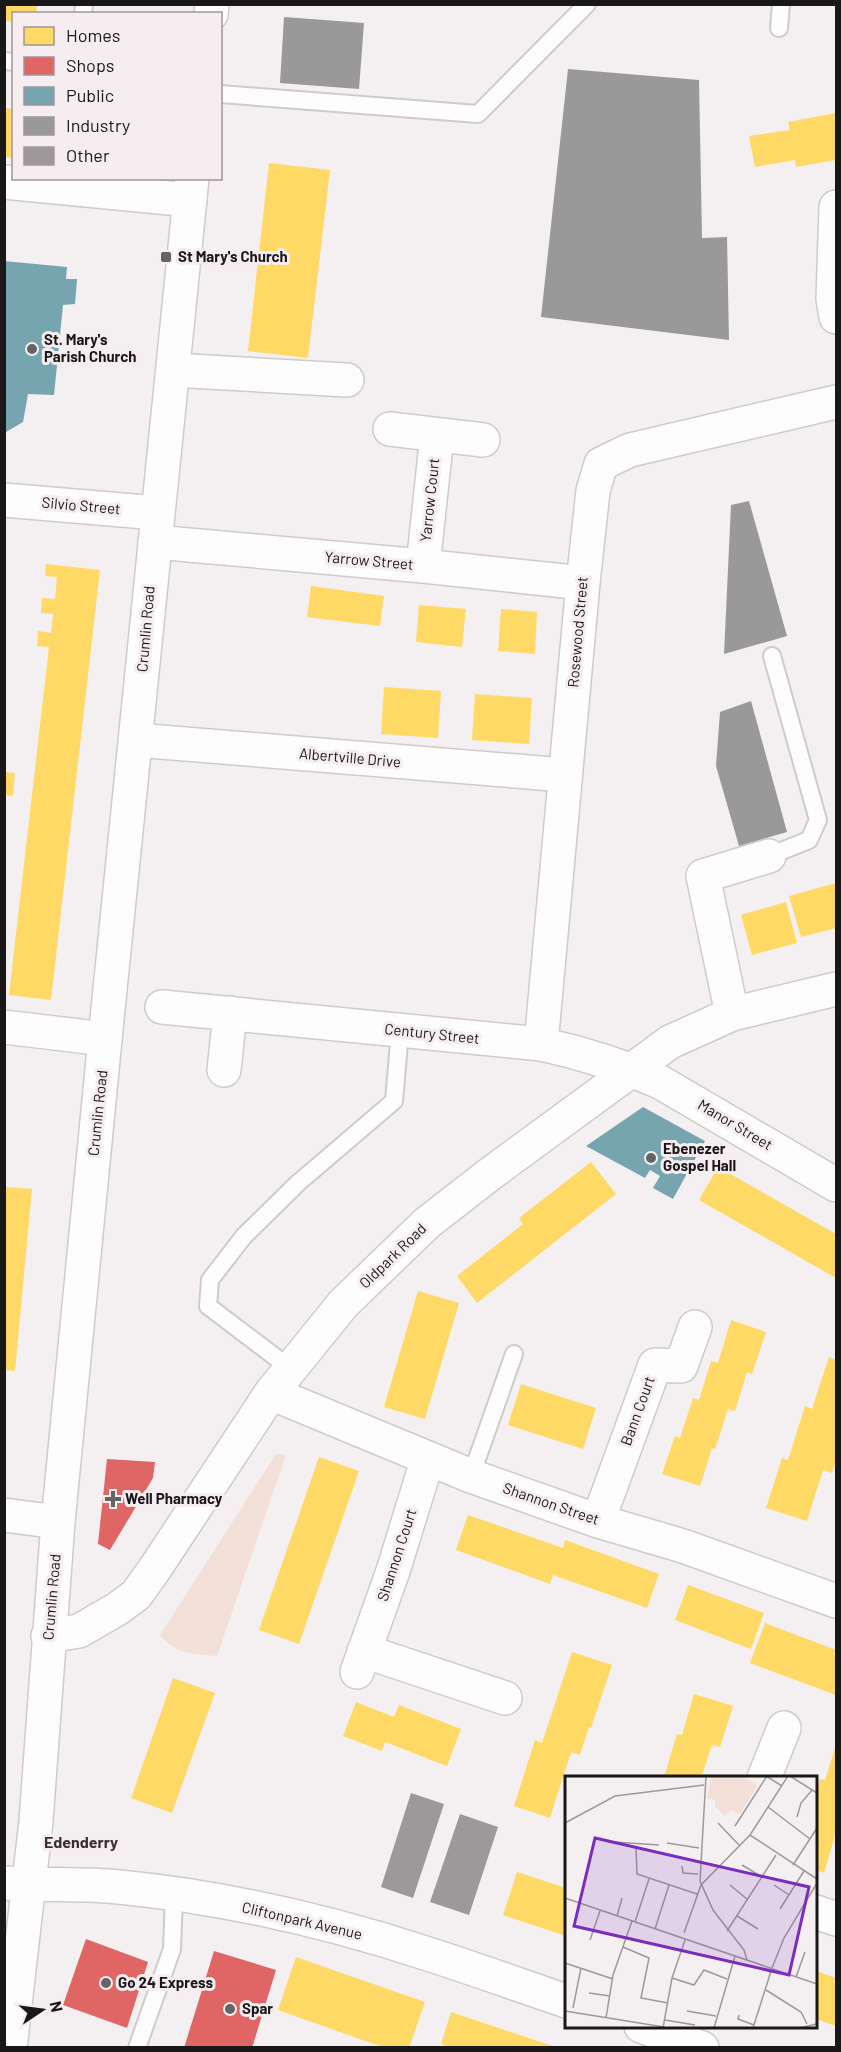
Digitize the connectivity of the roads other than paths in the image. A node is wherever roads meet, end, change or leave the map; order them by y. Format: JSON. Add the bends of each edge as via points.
{"nodes":[{"id":1,"x":588,"y":4,"type":"edge"},
{"id":2,"x":781,"y":4,"type":"edge"},
{"id":3,"x":779,"y":28,"type":"dead end"},
{"id":4,"x":222,"y":94,"type":"edge"},
{"id":5,"x":4,"y":182,"type":"edge"},
{"id":6,"x":191,"y":189,"type":"edge"},
{"id":7,"x":837,"y":207,"type":"edge"},
{"id":8,"x":837,"y":317,"type":"edge"},
{"id":9,"x":173,"y":370,"type":"junction"},
{"id":10,"x":334,"y":370,"type":"dead end"},
{"id":11,"x":837,"y":402,"type":"edge"},
{"id":12,"x":390,"y":429,"type":"dead end"},
{"id":13,"x":436,"y":435,"type":"junction"},
{"id":14,"x":483,"y":440,"type":"dead end"},
{"id":15,"x":4,"y":500,"type":"edge"},
{"id":16,"x":156,"y":528,"type":"junction"},
{"id":17,"x":423,"y":566,"type":"junction"},
{"id":18,"x":583,"y":583,"type":"junction"},
{"id":19,"x":772,"y":656,"type":"dead end"},
{"id":20,"x":136,"y":740,"type":"junction"},
{"id":21,"x":565,"y":775,"type":"junction"},
{"id":22,"x":769,"y":856,"type":"joint"},
{"id":23,"x":837,"y":989,"type":"edge"},
{"id":24,"x":162,"y":1007,"type":"dead end"},
{"id":25,"x":230,"y":1013,"type":"junction"},
{"id":26,"x":732,"y":1014,"type":"junction"},
{"id":27,"x":4,"y":1027,"type":"edge"},
{"id":28,"x":400,"y":1031,"type":"junction"},
{"id":29,"x":105,"y":1039,"type":"junction"},
{"id":30,"x":541,"y":1044,"type":"junction"},
{"id":31,"x":631,"y":1069,"type":"junction"},
{"id":32,"x":224,"y":1070,"type":"dead end"},
{"id":33,"x":837,"y":1185,"type":"edge"},
{"id":34,"x":695,"y":1328,"type":"dead end"},
{"id":35,"x":514,"y":1354,"type":"dead end"},
{"id":36,"x":281,"y":1381,"type":"junction"},
{"id":37,"x":428,"y":1458,"type":"junction"},
{"id":38,"x":471,"y":1476,"type":"junction"},
{"id":39,"x":4,"y":1515,"type":"edge"},
{"id":40,"x":598,"y":1521,"type":"junction"},
{"id":41,"x":58,"y":1522,"type":"junction"},
{"id":42,"x":835,"y":1597,"type":"edge"},
{"id":43,"x":48,"y":1636,"type":"junction"},
{"id":44,"x":505,"y":1698,"type":"dead end"},
{"id":45,"x":784,"y":1728,"type":"dead end"},
{"id":46,"x":766,"y":1776,"type":"edge"},
{"id":47,"x":16,"y":1883,"type":"edge"},
{"id":48,"x":174,"y":1894,"type":"junction"},
{"id":49,"x":817,"y":1912,"type":"edge"},
{"id":50,"x":837,"y":1919,"type":"edge"},
{"id":51,"x":565,"y":2000,"type":"edge"},
{"id":52,"x":647,"y":2028,"type":"edge"},
{"id":53,"x":10,"y":2048,"type":"edge"},
{"id":54,"x":137,"y":2048,"type":"edge"},
{"id":55,"x":702,"y":2048,"type":"edge"}],
"edges":[{"from":1,"to":4,"type":"lane","via":[[478,114]]},
{"from":2,"to":3,"type":"lane"},
{"from":5,"to":6,"type":"street"},
{"from":6,"to":9,"type":"street","name":"Crumlin Road"},
{"from":7,"to":8,"type":"street","via":[[833,299]]},
{"from":9,"to":10,"type":"street"},
{"from":9,"to":16,"type":"street","name":"Crumlin Road"},
{"from":11,"to":18,"type":"street","name":"Rosewood Street","via":[[630,450],[600,464],[593,491]]},
{"from":12,"to":13,"type":"street"},
{"from":13,"to":14,"type":"street"},
{"from":13,"to":17,"type":"street","name":"Yarrow Court"},
{"from":15,"to":16,"type":"street","name":"Silvio Street"},
{"from":16,"to":17,"type":"street","name":"Yarrow Street"},
{"from":16,"to":20,"type":"street","name":"Crumlin Road"},
{"from":17,"to":18,"type":"street","name":"Yarrow Street"},
{"from":18,"to":21,"type":"street","name":"Rosewood Street"},
{"from":19,"to":22,"type":"lane","via":[[818,820],[809,840]]},
{"from":20,"to":21,"type":"street","name":"Albertville Drive"},
{"from":20,"to":29,"type":"street","name":"Crumlin Road"},
{"from":21,"to":30,"type":"street","name":"Rosewood Street"},
{"from":22,"to":26,"type":"street","via":[[702,876]]},
{"from":23,"to":26,"type":"street","name":"Oldpark Road"},
{"from":24,"to":25,"type":"street","name":"Century Street"},
{"from":25,"to":28,"type":"street","name":"Century Street"},
{"from":25,"to":32,"type":"street"},
{"from":26,"to":31,"type":"street","name":"Oldpark Road","via":[[670,1042]]},
{"from":27,"to":29,"type":"street"},
{"from":28,"to":30,"type":"street","name":"Century Street"},
{"from":28,"to":36,"type":"lane","via":[[394,1101],[298,1183],[244,1236],[210,1280],[208,1306]]},
{"from":29,"to":41,"type":"street","name":"Crumlin Road"},
{"from":30,"to":31,"type":"street","name":"Century Street"},
{"from":31,"to":33,"type":"street","name":"Manor Street","via":[[672,1088]]},
{"from":31,"to":36,"type":"street","name":"Oldpark Road","via":[[427,1223],[343,1304]]},
{"from":34,"to":40,"type":"street","name":"Bann Court","via":[[681,1366],[655,1365]]},
{"from":35,"to":38,"type":"lane"},
{"from":36,"to":37,"type":"street","name":"Shannon Street"},
{"from":36,"to":43,"type":"street","name":"Oldpark Road","via":[[136,1595],[79,1631]]},
{"from":37,"to":38,"type":"street","name":"Shannon Street"},
{"from":37,"to":44,"type":"street","name":"Shannon Court","via":[[361,1661]]},
{"from":38,"to":40,"type":"street","name":"Shannon Street"},
{"from":39,"to":41,"type":"street"},
{"from":40,"to":42,"type":"street","name":"Shannon Street"},
{"from":41,"to":43,"type":"street","name":"Crumlin Road"},
{"from":43,"to":47,"type":"street","name":"Crumlin Road","via":[[38,1796]]},
{"from":45,"to":46,"type":"street"},
{"from":47,"to":48,"type":"street","name":"Cliftonpark Avenue","via":[[118,1887]]},
{"from":47,"to":53,"type":"street","name":"Crumlin Road"},
{"from":48,"to":51,"type":"street","name":"Cliftonpark Avenue","via":[[328,1925],[423,1952]]},
{"from":48,"to":54,"type":"lane","via":[[172,1949]]},
{"from":49,"to":50,"type":"street"},
{"from":52,"to":55,"type":"street"}]}
